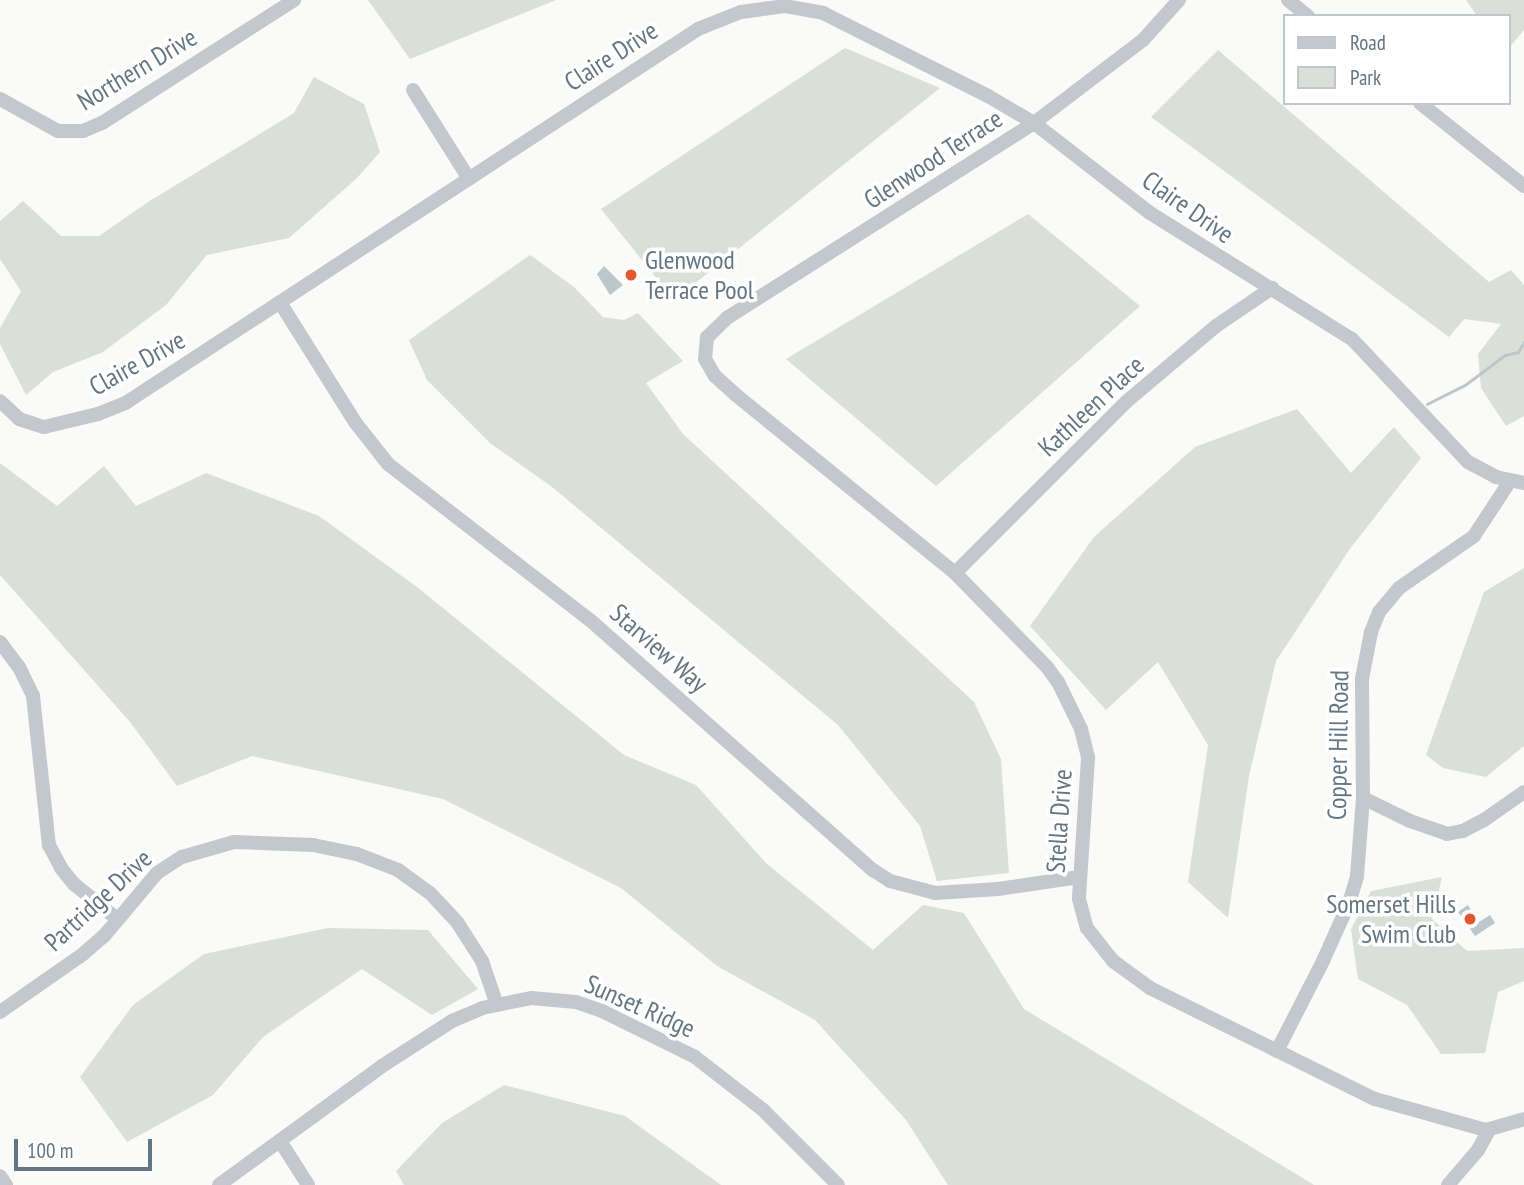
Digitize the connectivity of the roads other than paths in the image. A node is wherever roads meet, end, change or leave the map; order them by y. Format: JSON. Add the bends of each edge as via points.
{"nodes":[{"id":1,"x":294,"y":0,"type":"edge"},
{"id":2,"x":1179,"y":0,"type":"edge"},
{"id":3,"x":1288,"y":0,"type":"edge"},
{"id":4,"x":1306,"y":14,"type":"edge"},
{"id":5,"x":413,"y":90,"type":"dead end"},
{"id":6,"x":0,"y":99,"type":"edge"},
{"id":7,"x":1423,"y":105,"type":"edge"},
{"id":8,"x":1034,"y":123,"type":"junction"},
{"id":9,"x":469,"y":179,"type":"junction"},
{"id":10,"x":1524,"y":186,"type":"edge"},
{"id":11,"x":1272,"y":288,"type":"junction"},
{"id":12,"x":281,"y":304,"type":"junction"},
{"id":13,"x":705,"y":345,"type":"joint"},
{"id":14,"x":0,"y":401,"type":"edge"},
{"id":15,"x":1517,"y":482,"type":"edge"},
{"id":16,"x":955,"y":573,"type":"junction"},
{"id":17,"x":0,"y":642,"type":"edge"},
{"id":18,"x":1524,"y":792,"type":"edge"},
{"id":19,"x":1363,"y":798,"type":"junction"},
{"id":20,"x":1079,"y":877,"type":"junction"},
{"id":21,"x":117,"y":919,"type":"junction"},
{"id":22,"x":496,"y":1005,"type":"junction"},
{"id":23,"x":0,"y":1012,"type":"edge"},
{"id":24,"x":1277,"y":1052,"type":"junction"},
{"id":25,"x":1524,"y":1119,"type":"edge"},
{"id":26,"x":1489,"y":1130,"type":"junction"},
{"id":27,"x":280,"y":1141,"type":"junction"},
{"id":28,"x":0,"y":1176,"type":"edge"},
{"id":29,"x":6,"y":1185,"type":"edge"},
{"id":30,"x":219,"y":1185,"type":"edge"},
{"id":31,"x":308,"y":1185,"type":"edge"},
{"id":32,"x":838,"y":1185,"type":"edge"},
{"id":33,"x":1448,"y":1185,"type":"edge"}],
"edges":[{"from":1,"to":6,"type":"street","name":"Northern Drive","via":[[83,131],[58,131]]},
{"from":2,"to":8,"type":"street","name":"Glenwood Terrace","via":[[1143,40]]},
{"from":3,"to":4,"type":"street"},
{"from":5,"to":9,"type":"street"},
{"from":7,"to":10,"type":"street"},
{"from":8,"to":9,"type":"street","name":"Claire Drive","via":[[823,13],[772,6],[719,18],[698,29]]},
{"from":8,"to":11,"type":"street","name":"Claire Drive","via":[[1150,213]]},
{"from":8,"to":13,"type":"street","name":"Glenwood Terrace","via":[[727,318]]},
{"from":9,"to":12,"type":"street","name":"Claire Drive"},
{"from":11,"to":15,"type":"street","name":"Claire Drive","via":[[1352,340],[1468,462]]},
{"from":11,"to":16,"type":"street","name":"Kathleen Place","via":[[1216,326],[1126,402]]},
{"from":12,"to":14,"type":"street","name":"Claire Drive","via":[[162,381],[98,414],[44,427],[19,419]]},
{"from":12,"to":20,"type":"street","name":"Starview Way","via":[[355,422],[388,464],[590,620],[873,870],[890,881],[934,893]]},
{"from":13,"to":16,"type":"street","name":"Stella Drive","via":[[705,359],[715,376]]},
{"from":15,"to":19,"type":"street","name":"Copper Hill Road","via":[[1474,536],[1399,588],[1380,612],[1364,661]]},
{"from":16,"to":20,"type":"street","name":"Stella Drive","via":[[1047,667],[1081,729],[1089,786]]},
{"from":17,"to":21,"type":"street","via":[[33,696],[49,845],[74,884]]},
{"from":18,"to":19,"type":"street","via":[[1484,820],[1447,834]]},
{"from":19,"to":24,"type":"street","name":"Copper Hill Road","via":[[1357,876],[1349,903]]},
{"from":20,"to":24,"type":"street","name":"Stella Drive","via":[[1087,928],[1113,961],[1150,988]]},
{"from":21,"to":22,"type":"street","name":"Partridge Drive","via":[[157,873],[212,846],[291,842],[357,854],[398,870],[446,908],[482,961]]},
{"from":21,"to":23,"type":"street","name":"Partridge Drive","via":[[83,954]]},
{"from":22,"to":27,"type":"street","name":"Sunset Ridge","via":[[452,1021]]},
{"from":22,"to":32,"type":"street","name":"Sunset Ridge","via":[[531,998],[576,1002],[695,1057],[763,1110]]},
{"from":24,"to":26,"type":"street","name":"Stella Drive","via":[[1375,1099]]},
{"from":25,"to":26,"type":"street"},
{"from":26,"to":33,"type":"street"},
{"from":27,"to":30,"type":"street","name":"Sunset Ridge"},
{"from":27,"to":31,"type":"street"},
{"from":28,"to":29,"type":"street"}]}
